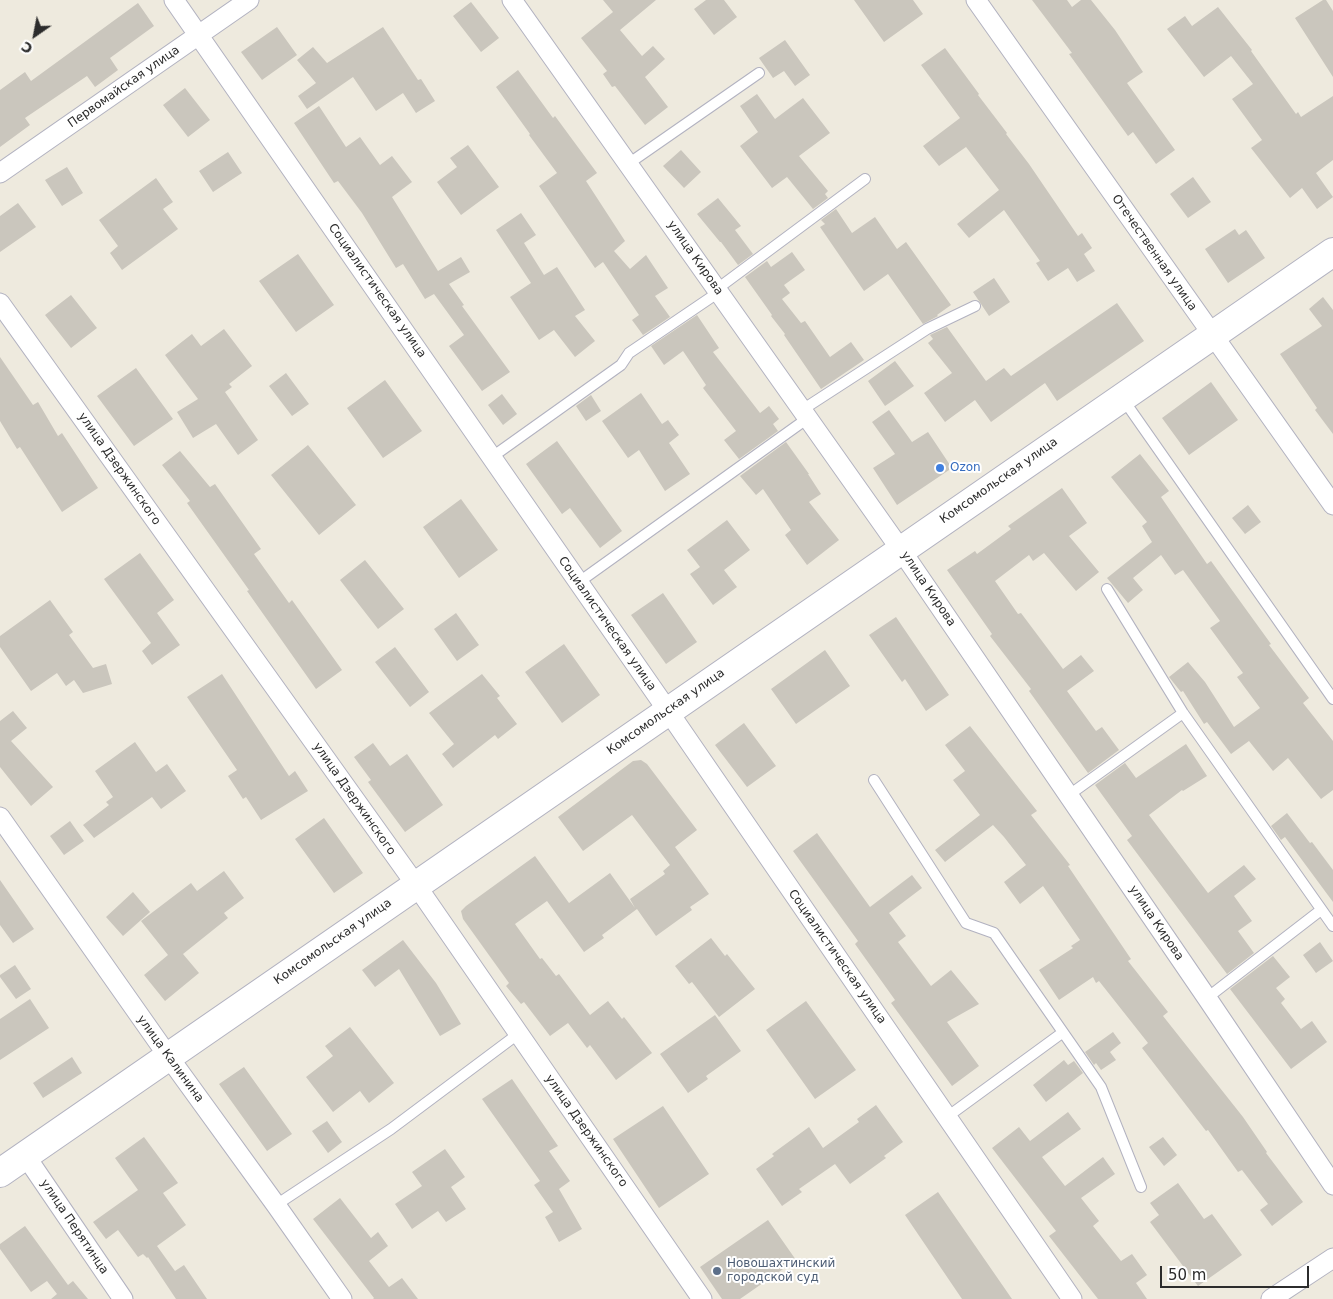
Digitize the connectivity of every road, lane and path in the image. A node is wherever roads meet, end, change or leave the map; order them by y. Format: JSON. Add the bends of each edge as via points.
{"nodes":[{"id":1,"x":174,"y":0,"type":"edge"},
{"id":2,"x":249,"y":0,"type":"edge"},
{"id":3,"x":512,"y":0,"type":"edge"},
{"id":4,"x":976,"y":0,"type":"edge"},
{"id":5,"x":199,"y":35,"type":"junction"},
{"id":6,"x":759,"y":73,"type":"dead end"},
{"id":7,"x":628,"y":164,"type":"junction"},
{"id":8,"x":0,"y":173,"type":"edge"},
{"id":9,"x":865,"y":179,"type":"dead end"},
{"id":10,"x":1333,"y":252,"type":"edge"},
{"id":11,"x":718,"y":291,"type":"junction"},
{"id":12,"x":0,"y":303,"type":"edge"},
{"id":13,"x":975,"y":306,"type":"dead end"},
{"id":14,"x":1213,"y":336,"type":"junction"},
{"id":15,"x":1121,"y":397,"type":"junction"},
{"id":16,"x":805,"y":414,"type":"junction"},
{"id":17,"x":492,"y":456,"type":"junction"},
{"id":18,"x":1333,"y":505,"type":"edge"},
{"id":19,"x":901,"y":550,"type":"junction"},
{"id":20,"x":578,"y":582,"type":"junction"},
{"id":21,"x":1107,"y":590,"type":"dead end"},
{"id":22,"x":1333,"y":699,"type":"edge"},
{"id":23,"x":668,"y":711,"type":"junction"},
{"id":24,"x":1183,"y":713,"type":"junction"},
{"id":25,"x":874,"y":780,"type":"dead end"},
{"id":26,"x":1069,"y":795,"type":"junction"},
{"id":27,"x":0,"y":817,"type":"edge"},
{"id":28,"x":416,"y":885,"type":"junction"},
{"id":29,"x":1321,"y":910,"type":"junction"},
{"id":30,"x":1333,"y":926,"type":"edge"},
{"id":31,"x":1208,"y":998,"type":"junction"},
{"id":32,"x":1062,"y":1033,"type":"junction"},
{"id":33,"x":518,"y":1034,"type":"junction"},
{"id":34,"x":168,"y":1056,"type":"junction"},
{"id":35,"x":947,"y":1117,"type":"junction"},
{"id":36,"x":25,"y":1155,"type":"junction"},
{"id":37,"x":0,"y":1173,"type":"edge"},
{"id":38,"x":1333,"y":1185,"type":"edge"},
{"id":39,"x":1141,"y":1187,"type":"dead end"},
{"id":40,"x":276,"y":1205,"type":"junction"},
{"id":41,"x":1333,"y":1258,"type":"edge"},
{"id":42,"x":123,"y":1299,"type":"edge"},
{"id":43,"x":342,"y":1299,"type":"edge"},
{"id":44,"x":702,"y":1299,"type":"edge"},
{"id":45,"x":1072,"y":1299,"type":"edge"},
{"id":46,"x":1271,"y":1299,"type":"edge"}],
"edges":[{"from":1,"to":5,"type":"street","name":"Социалистическая улица"},
{"from":2,"to":5,"type":"street","name":"Первомайская улица"},
{"from":3,"to":7,"type":"street","name":"улица Кирова"},
{"from":4,"to":14,"type":"street","name":"Отечественная улица"},
{"from":5,"to":8,"type":"street","name":"Первомайская улица"},
{"from":5,"to":17,"type":"street","name":"Социалистическая улица"},
{"from":6,"to":7,"type":"lane"},
{"from":7,"to":11,"type":"street","name":"улица Кирова"},
{"from":9,"to":11,"type":"lane"},
{"from":10,"to":14,"type":"main road","name":"Комсомольская улица"},
{"from":11,"to":16,"type":"street","name":"улица Кирова"},
{"from":11,"to":17,"type":"lane","via":[[629,353],[621,366]]},
{"from":12,"to":28,"type":"street","name":"улица Дзержинского"},
{"from":13,"to":16,"type":"lane","via":[[927,329]]},
{"from":14,"to":15,"type":"main road","name":"Комсомольская улица"},
{"from":14,"to":18,"type":"street","name":"Отечественная улица"},
{"from":15,"to":19,"type":"main road","name":"Комсомольская улица"},
{"from":15,"to":22,"type":"lane"},
{"from":16,"to":19,"type":"street","name":"улица Кирова"},
{"from":16,"to":20,"type":"lane"},
{"from":17,"to":20,"type":"street","name":"Социалистическая улица"},
{"from":19,"to":23,"type":"main road","name":"Комсомольская улица"},
{"from":19,"to":26,"type":"street","name":"улица Кирова"},
{"from":20,"to":23,"type":"street","name":"Социалистическая улица"},
{"from":21,"to":24,"type":"lane"},
{"from":23,"to":28,"type":"main road","name":"Комсомольская улица"},
{"from":23,"to":35,"type":"street","name":"Социалистическая улица"},
{"from":24,"to":26,"type":"lane"},
{"from":24,"to":29,"type":"lane"},
{"from":25,"to":32,"type":"lane","via":[[966,923],[994,932]]},
{"from":26,"to":31,"type":"street","name":"улица Кирова"},
{"from":27,"to":34,"type":"street","name":"улица Калинина"},
{"from":28,"to":33,"type":"street","name":"улица Дзержинского"},
{"from":28,"to":34,"type":"main road","name":"Комсомольская улица"},
{"from":29,"to":30,"type":"lane"},
{"from":29,"to":31,"type":"lane"},
{"from":31,"to":38,"type":"street","name":"улица Кирова"},
{"from":32,"to":35,"type":"lane"},
{"from":32,"to":39,"type":"lane","via":[[1101,1087]]},
{"from":33,"to":40,"type":"lane","via":[[391,1129]]},
{"from":33,"to":44,"type":"street","name":"улица Дзержинского"},
{"from":34,"to":36,"type":"main road","name":"Комсомольская улица"},
{"from":34,"to":40,"type":"street","name":"улица Калинина"},
{"from":35,"to":45,"type":"street","name":"Социалистическая улица"},
{"from":36,"to":37,"type":"main road","name":"Комсомольская улица"},
{"from":36,"to":42,"type":"street","name":"улица Перятинца"},
{"from":40,"to":43,"type":"street","name":"улица Калинина"},
{"from":41,"to":46,"type":"street"}]}
